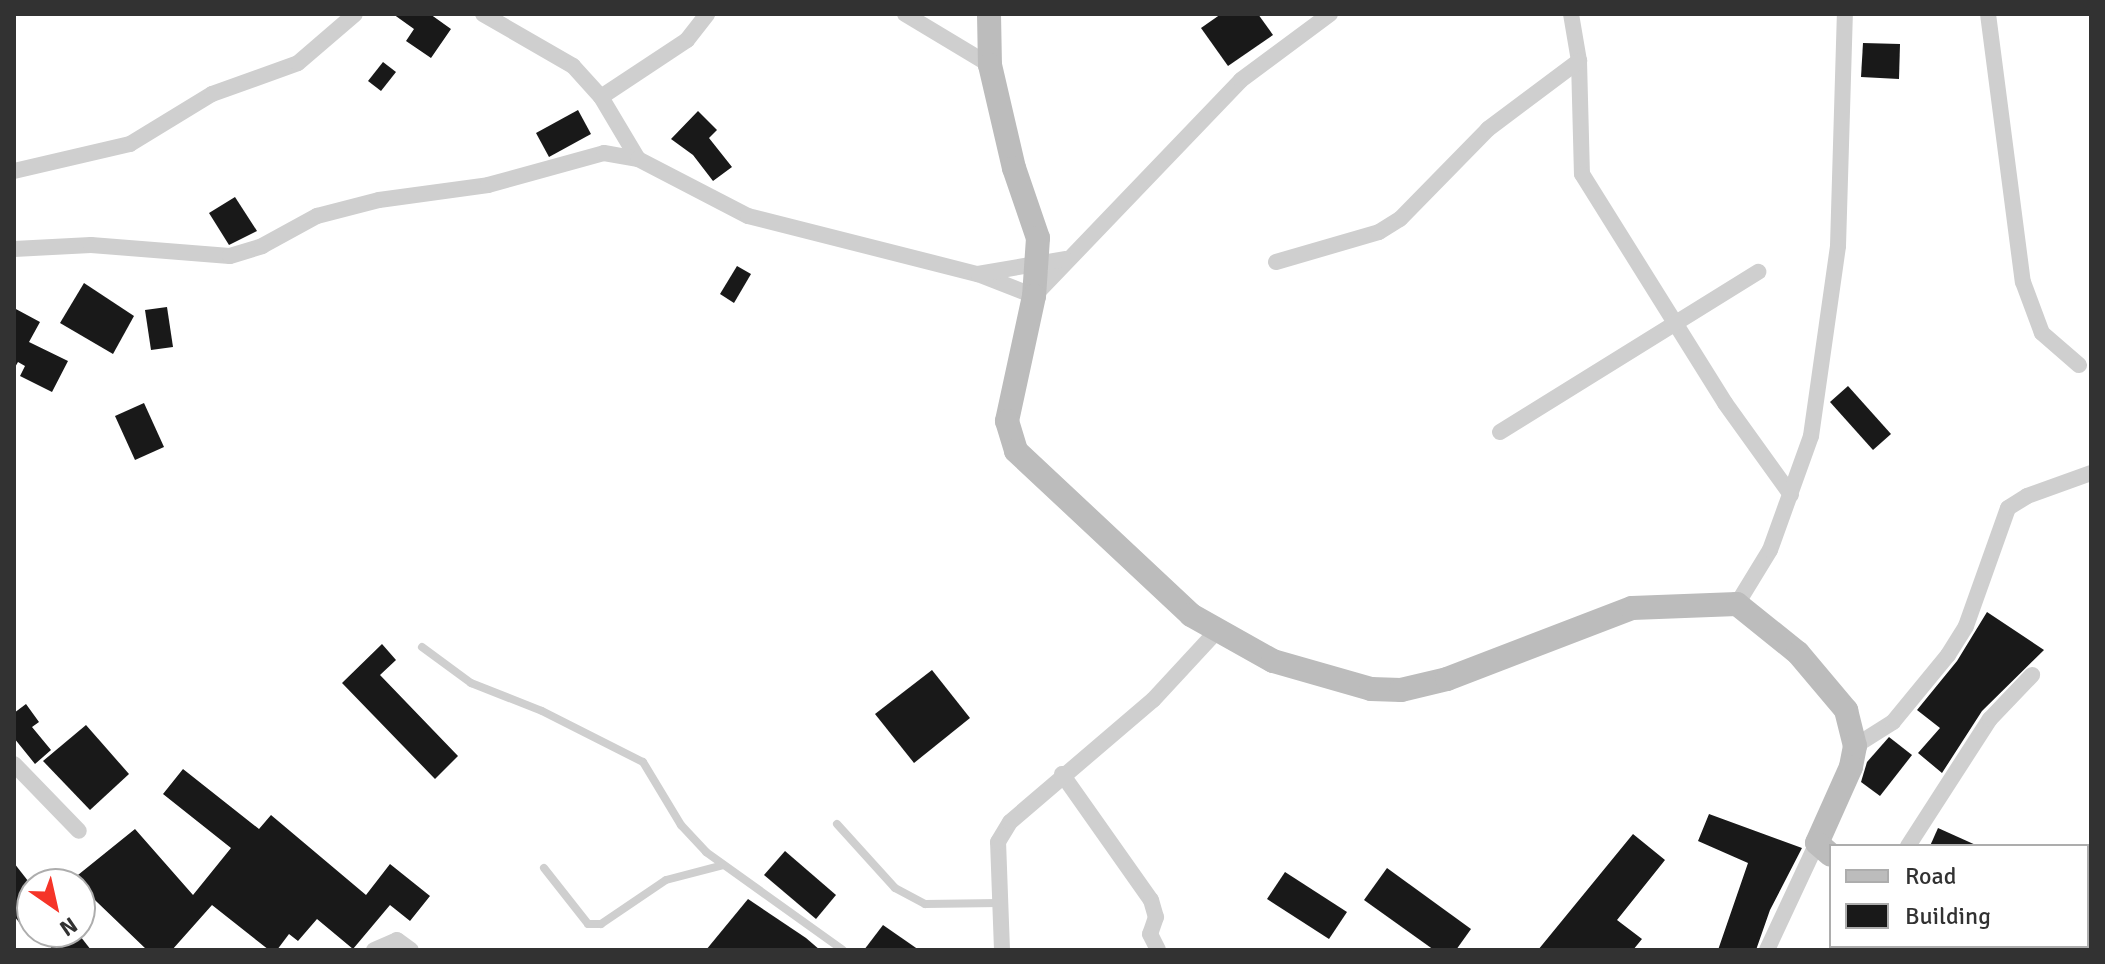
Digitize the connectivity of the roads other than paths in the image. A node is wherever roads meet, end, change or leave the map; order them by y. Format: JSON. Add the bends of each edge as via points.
{"nodes":[{"id":1,"x":355,"y":14,"type":"edge"},
{"id":2,"x":483,"y":14,"type":"edge"},
{"id":3,"x":707,"y":14,"type":"edge"},
{"id":4,"x":905,"y":14,"type":"edge"},
{"id":5,"x":989,"y":14,"type":"edge"},
{"id":6,"x":1330,"y":14,"type":"edge"},
{"id":7,"x":1571,"y":14,"type":"edge"},
{"id":8,"x":1845,"y":14,"type":"edge"},
{"id":9,"x":1988,"y":14,"type":"edge"},
{"id":10,"x":1579,"y":61,"type":"junction"},
{"id":11,"x":990,"y":65,"type":"junction"},
{"id":12,"x":601,"y":97,"type":"junction"},
{"id":13,"x":638,"y":159,"type":"junction"},
{"id":14,"x":14,"y":171,"type":"edge"},
{"id":15,"x":14,"y":249,"type":"edge"},
{"id":16,"x":1065,"y":259,"type":"junction"},
{"id":17,"x":1039,"y":260,"type":"junction"},
{"id":18,"x":1276,"y":262,"type":"dead end"},
{"id":19,"x":1758,"y":272,"type":"dead end"},
{"id":20,"x":978,"y":274,"type":"junction"},
{"id":21,"x":1034,"y":296,"type":"junction"},
{"id":22,"x":1675,"y":324,"type":"junction"},
{"id":23,"x":2079,"y":365,"type":"dead end"},
{"id":24,"x":1500,"y":432,"type":"dead end"},
{"id":25,"x":2091,"y":473,"type":"edge"},
{"id":26,"x":1791,"y":495,"type":"junction"},
{"id":27,"x":1737,"y":604,"type":"junction"},
{"id":28,"x":1217,"y":631,"type":"junction"},
{"id":29,"x":422,"y":647,"type":"dead end"},
{"id":30,"x":2032,"y":675,"type":"dead end"},
{"id":31,"x":1855,"y":746,"type":"junction"},
{"id":32,"x":14,"y":764,"type":"edge"},
{"id":33,"x":1062,"y":774,"type":"junction"},
{"id":34,"x":837,"y":824,"type":"dead end"},
{"id":35,"x":79,"y":831,"type":"dead end"},
{"id":36,"x":1909,"y":844,"type":"edge"},
{"id":37,"x":1824,"y":849,"type":"edge"},
{"id":38,"x":723,"y":865,"type":"junction"},
{"id":39,"x":544,"y":868,"type":"dead end"},
{"id":40,"x":999,"y":903,"type":"junction"},
{"id":41,"x":374,"y":950,"type":"edge"},
{"id":42,"x":411,"y":950,"type":"edge"},
{"id":43,"x":843,"y":950,"type":"edge"},
{"id":44,"x":1002,"y":950,"type":"edge"},
{"id":45,"x":1158,"y":950,"type":"edge"},
{"id":46,"x":1767,"y":950,"type":"edge"}],
"edges":[{"from":1,"to":14,"type":"street","via":[[298,63],[212,94],[130,144]]},
{"from":2,"to":12,"type":"street","via":[[573,66]]},
{"from":3,"to":12,"type":"street","via":[[687,40]]},
{"from":4,"to":11,"type":"street"},
{"from":5,"to":11,"type":"street"},
{"from":6,"to":16,"type":"street","via":[[1241,80],[1108,223]]},
{"from":7,"to":10,"type":"street"},
{"from":8,"to":26,"type":"street","via":[[1838,246],[1811,436]]},
{"from":9,"to":23,"type":"street","via":[[2023,282],[2042,333]]},
{"from":10,"to":18,"type":"street","via":[[1488,129],[1400,219],[1379,232]]},
{"from":10,"to":22,"type":"street","via":[[1582,174]]},
{"from":11,"to":17,"type":"street","via":[[1014,168],[1038,238]]},
{"from":12,"to":13,"type":"street"},
{"from":13,"to":15,"type":"street","via":[[604,153],[488,185],[379,200],[317,216],[262,246],[230,256],[91,245]]},
{"from":13,"to":20,"type":"street","via":[[748,216]]},
{"from":16,"to":17,"type":"street"},
{"from":16,"to":21,"type":"street"},
{"from":17,"to":20,"type":"street"},
{"from":17,"to":21,"type":"street"},
{"from":19,"to":22,"type":"street"},
{"from":20,"to":21,"type":"street"},
{"from":21,"to":28,"type":"street","via":[[1007,421],[1010,442],[1167,597]]},
{"from":22,"to":24,"type":"street"},
{"from":22,"to":26,"type":"street"},
{"from":25,"to":31,"type":"street","via":[[2008,508],[1966,626],[1948,655],[1893,722]]},
{"from":26,"to":27,"type":"street","via":[[1770,550]]},
{"from":27,"to":28,"type":"street","via":[[1632,608],[1447,679],[1401,690],[1371,689],[1273,661]]},
{"from":27,"to":31,"type":"street","via":[[1776,632],[1822,679],[1846,710]]},
{"from":28,"to":33,"type":"street","via":[[1153,700]]},
{"from":29,"to":38,"type":"lane","via":[[471,683],[542,711],[643,762],[681,825]]},
{"from":30,"to":36,"type":"street","via":[[1990,719]]},
{"from":31,"to":37,"type":"street"},
{"from":32,"to":35,"type":"street"},
{"from":33,"to":40,"type":"street","via":[[1010,822],[998,842]]},
{"from":33,"to":45,"type":"street","via":[[1151,900],[1156,917],[1150,934]]},
{"from":34,"to":40,"type":"lane","via":[[895,888],[925,904]]},
{"from":37,"to":46,"type":"street"},
{"from":38,"to":39,"type":"lane","via":[[666,880],[601,924],[588,924]]},
{"from":38,"to":43,"type":"lane"},
{"from":40,"to":44,"type":"street"},
{"from":41,"to":42,"type":"street","via":[[397,940]]}]}
